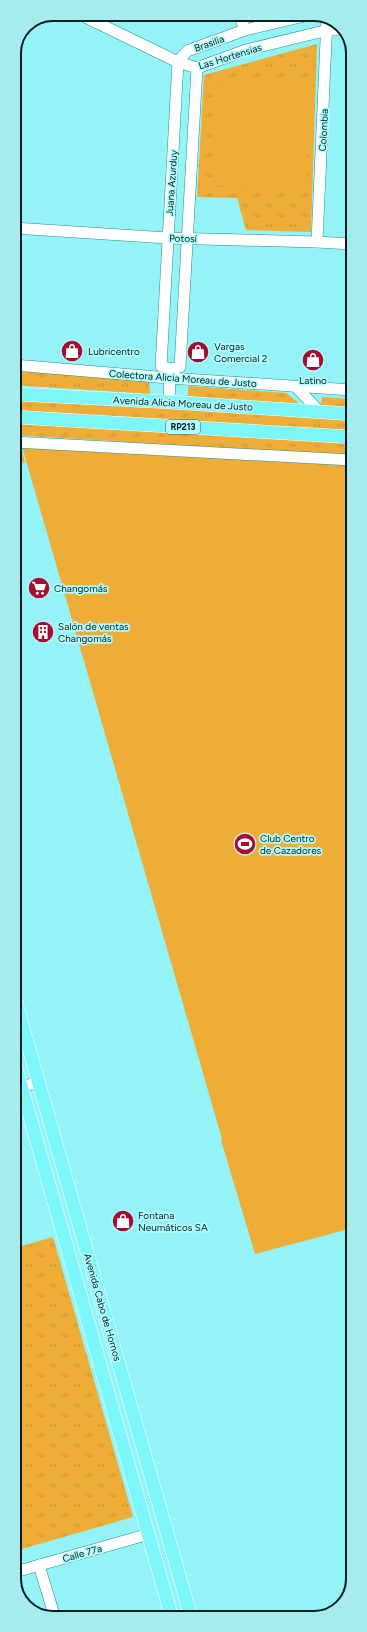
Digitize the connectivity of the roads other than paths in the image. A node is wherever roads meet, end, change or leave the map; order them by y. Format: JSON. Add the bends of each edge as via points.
{"nodes":[{"id":1,"x":93,"y":21,"type":"edge"},
{"id":2,"x":242,"y":21,"type":"edge"},
{"id":3,"x":283,"y":21,"type":"edge"},
{"id":4,"x":327,"y":24,"type":"edge"},
{"id":5,"x":245,"y":30,"type":"junction"},
{"id":6,"x":178,"y":62,"type":"junction"},
{"id":7,"x":197,"y":68,"type":"junction"},
{"id":8,"x":21,"y":228,"type":"edge"},
{"id":9,"x":167,"y":238,"type":"junction"},
{"id":10,"x":188,"y":238,"type":"junction"},
{"id":11,"x":317,"y":242,"type":"junction"},
{"id":12,"x":346,"y":244,"type":"edge"},
{"id":13,"x":21,"y":364,"type":"edge"},
{"id":14,"x":170,"y":374,"type":"junction"},
{"id":15,"x":296,"y":387,"type":"junction"},
{"id":16,"x":346,"y":390,"type":"edge"},
{"id":17,"x":21,"y":394,"type":"edge"},
{"id":18,"x":169,"y":402,"type":"junction"},
{"id":19,"x":319,"y":411,"type":"junction"},
{"id":20,"x":346,"y":413,"type":"edge"},
{"id":21,"x":21,"y":417,"type":"edge"},
{"id":22,"x":346,"y":437,"type":"edge"},
{"id":23,"x":21,"y":442,"type":"edge"},
{"id":24,"x":346,"y":460,"type":"edge"},
{"id":25,"x":21,"y":1020,"type":"edge"},
{"id":26,"x":39,"y":1082,"type":"junction"},
{"id":27,"x":21,"y":1087,"type":"edge"},
{"id":28,"x":21,"y":1098,"type":"edge"},
{"id":29,"x":149,"y":1534,"type":"junction"},
{"id":30,"x":39,"y":1565,"type":"junction"},
{"id":31,"x":21,"y":1570,"type":"edge"},
{"id":32,"x":53,"y":1611,"type":"edge"},
{"id":33,"x":170,"y":1611,"type":"edge"},
{"id":34,"x":189,"y":1611,"type":"edge"}],
"edges":[{"from":1,"to":6,"type":"street","name":"Las Hortensias"},
{"from":2,"to":5,"type":"street"},
{"from":3,"to":5,"type":"street","name":"Las Hortensias"},
{"from":4,"to":7,"type":"street","name":"Las Hortensias"},
{"from":4,"to":11,"type":"street","name":"Colombia"},
{"from":5,"to":6,"type":"street","name":"Brasilia","via":[[187,51]]},
{"from":6,"to":7,"type":"street","name":"Las Hortensias"},
{"from":6,"to":9,"type":"street","name":"Juana Azurduy"},
{"from":7,"to":10,"type":"street","name":"Juana Azurduy"},
{"from":8,"to":9,"type":"street","name":"Potosí"},
{"from":9,"to":10,"type":"street","name":"Potosí"},
{"from":9,"to":14,"type":"street","name":"Juana Azurduy","via":[[161,366]]},
{"from":10,"to":11,"type":"street","name":"Potosí"},
{"from":10,"to":14,"type":"street","name":"Juana Azurduy","via":[[180,367]]},
{"from":11,"to":12,"type":"street","name":"Potosí"},
{"from":13,"to":14,"type":"street","name":"Colectora Alicia Moreau de Justo"},
{"from":14,"to":15,"type":"street","name":"Colectora Alicia Moreau de Justo"},
{"from":14,"to":18,"type":"street"},
{"from":15,"to":16,"type":"street","name":"Colectora Alicia Moreau de Justo"},
{"from":15,"to":19,"type":"street"},
{"from":17,"to":18,"type":"main road","name":"Avenida Alicia Moreau de Justo"},
{"from":18,"to":19,"type":"main road","name":"Avenida Alicia Moreau de Justo"},
{"from":19,"to":20,"type":"main road","name":"Avenida Alicia Moreau de Justo"},
{"from":21,"to":22,"type":"main road","number":"RP213"},
{"from":23,"to":24,"type":"street"},
{"from":25,"to":26,"type":"main road","name":"Avenida Cabo de Hornos"},
{"from":26,"to":27,"type":"street"},
{"from":26,"to":34,"type":"main road","name":"Avenida Cabo de Hornos"},
{"from":28,"to":29,"type":"main road","name":"Avenida Cabo de Hornos"},
{"from":29,"to":30,"type":"street","name":"Calle 77a"},
{"from":29,"to":33,"type":"main road","name":"Avenida Cabo de Hornos"},
{"from":30,"to":31,"type":"street","name":"Calle 77a"},
{"from":30,"to":32,"type":"street"}]}
